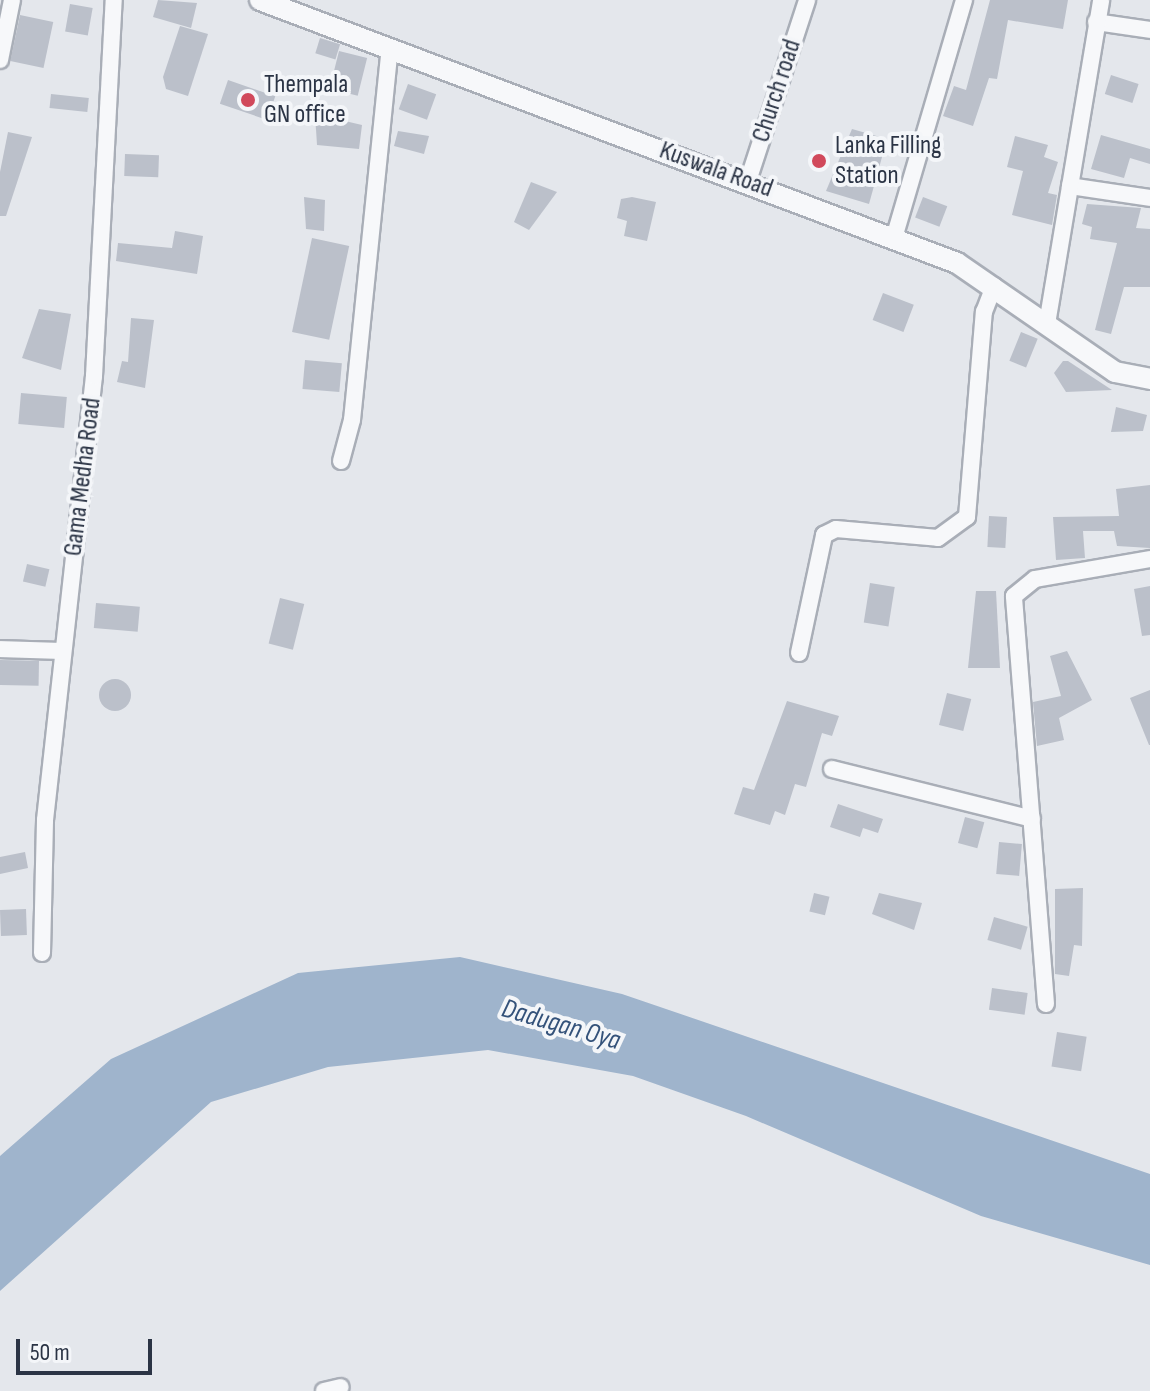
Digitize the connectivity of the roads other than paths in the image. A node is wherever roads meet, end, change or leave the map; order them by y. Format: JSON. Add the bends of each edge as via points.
{"nodes":[{"id":1,"x":12,"y":0,"type":"edge"},
{"id":2,"x":114,"y":0,"type":"edge"},
{"id":3,"x":260,"y":0,"type":"edge"},
{"id":4,"x":807,"y":0,"type":"edge"},
{"id":5,"x":964,"y":0,"type":"edge"},
{"id":6,"x":1101,"y":0,"type":"edge"},
{"id":7,"x":1096,"y":22,"type":"junction"},
{"id":8,"x":1150,"y":30,"type":"edge"},
{"id":9,"x":390,"y":48,"type":"junction"},
{"id":10,"x":0,"y":60,"type":"edge"},
{"id":11,"x":748,"y":181,"type":"junction"},
{"id":12,"x":1070,"y":186,"type":"junction"},
{"id":13,"x":1150,"y":198,"type":"edge"},
{"id":14,"x":894,"y":238,"type":"junction"},
{"id":15,"x":994,"y":286,"type":"junction"},
{"id":16,"x":1047,"y":324,"type":"junction"},
{"id":17,"x":1150,"y":379,"type":"edge"},
{"id":18,"x":341,"y":461,"type":"dead end"},
{"id":19,"x":1150,"y":559,"type":"edge"},
{"id":20,"x":0,"y":649,"type":"edge"},
{"id":21,"x":62,"y":651,"type":"junction"},
{"id":22,"x":799,"y":653,"type":"dead end"},
{"id":23,"x":832,"y":769,"type":"dead end"},
{"id":24,"x":1032,"y":819,"type":"junction"},
{"id":25,"x":42,"y":953,"type":"dead end"},
{"id":26,"x":1046,"y":1004,"type":"dead end"}],
"edges":[{"from":1,"to":10,"type":"street"},
{"from":2,"to":21,"type":"street","name":"Gama Medha Road","via":[[94,376]]},
{"from":3,"to":9,"type":"street","name":"Kuswala Road"},
{"from":4,"to":11,"type":"street","name":"Church road"},
{"from":5,"to":14,"type":"street"},
{"from":6,"to":7,"type":"street"},
{"from":7,"to":8,"type":"street"},
{"from":7,"to":12,"type":"street"},
{"from":9,"to":11,"type":"street","name":"Kuswala Road"},
{"from":9,"to":18,"type":"street","via":[[352,420]]},
{"from":11,"to":14,"type":"street","name":"Kuswala Road"},
{"from":12,"to":13,"type":"street"},
{"from":12,"to":16,"type":"street"},
{"from":14,"to":15,"type":"street","name":"Kuswala Road"},
{"from":15,"to":16,"type":"street","name":"Kuswala Road"},
{"from":15,"to":22,"type":"street","via":[[984,312],[967,517],[938,538],[836,529],[824,535]]},
{"from":16,"to":17,"type":"street","name":"Kuswala Road","via":[[1115,372]]},
{"from":19,"to":24,"type":"street","via":[[1035,579],[1014,596]]},
{"from":20,"to":21,"type":"street"},
{"from":21,"to":25,"type":"street","name":"Gama Medha Road","via":[[45,820]]},
{"from":23,"to":24,"type":"street"},
{"from":24,"to":26,"type":"street"}]}
